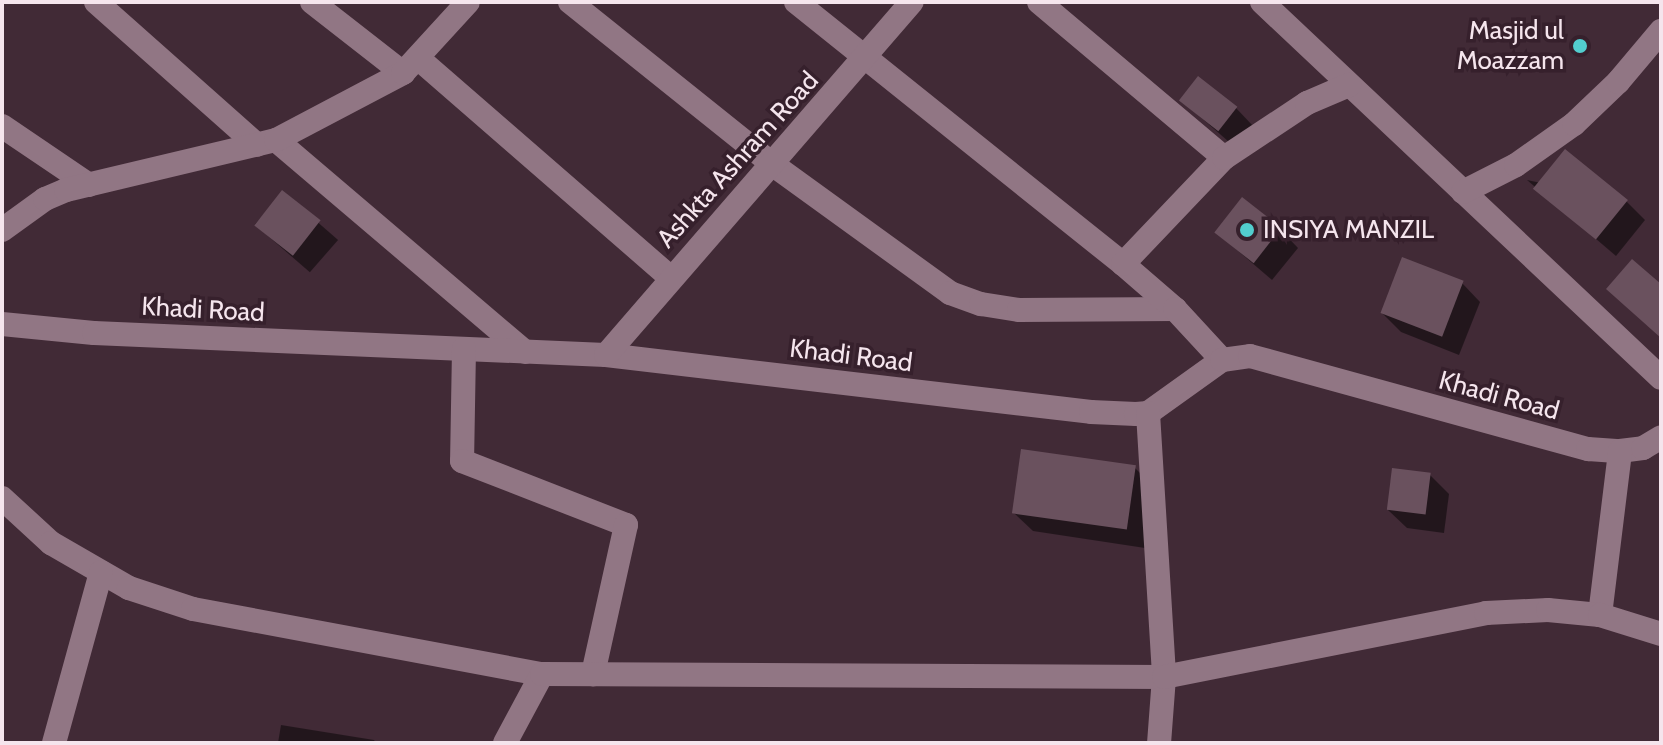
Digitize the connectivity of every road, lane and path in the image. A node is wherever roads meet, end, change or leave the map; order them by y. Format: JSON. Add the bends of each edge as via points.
{"nodes":[{"id":1,"x":96,"y":2,"type":"edge"},
{"id":2,"x":312,"y":2,"type":"edge"},
{"id":3,"x":468,"y":2,"type":"edge"},
{"id":4,"x":570,"y":2,"type":"edge"},
{"id":5,"x":796,"y":2,"type":"edge"},
{"id":6,"x":912,"y":2,"type":"edge"},
{"id":7,"x":1039,"y":2,"type":"edge"},
{"id":8,"x":1262,"y":2,"type":"edge"},
{"id":9,"x":1661,"y":31,"type":"edge"},
{"id":10,"x":864,"y":60,"type":"junction"},
{"id":11,"x":411,"y":66,"type":"junction"},
{"id":12,"x":1349,"y":85,"type":"junction"},
{"id":13,"x":2,"y":126,"type":"edge"},
{"id":14,"x":266,"y":143,"type":"junction"},
{"id":15,"x":1224,"y":158,"type":"junction"},
{"id":16,"x":772,"y":164,"type":"junction"},
{"id":17,"x":89,"y":185,"type":"junction"},
{"id":18,"x":1463,"y":192,"type":"junction"},
{"id":19,"x":2,"y":230,"type":"edge"},
{"id":20,"x":1123,"y":264,"type":"junction"},
{"id":21,"x":671,"y":278,"type":"junction"},
{"id":22,"x":1175,"y":309,"type":"junction"},
{"id":23,"x":2,"y":324,"type":"edge"},
{"id":24,"x":464,"y":349,"type":"junction"},
{"id":25,"x":525,"y":352,"type":"junction"},
{"id":26,"x":606,"y":355,"type":"junction"},
{"id":27,"x":1222,"y":360,"type":"junction"},
{"id":28,"x":1661,"y":378,"type":"edge"},
{"id":29,"x":1148,"y":413,"type":"junction"},
{"id":30,"x":1661,"y":437,"type":"edge"},
{"id":31,"x":1620,"y":451,"type":"junction"},
{"id":32,"x":2,"y":498,"type":"edge"},
{"id":33,"x":101,"y":572,"type":"junction"},
{"id":34,"x":1600,"y":615,"type":"junction"},
{"id":35,"x":1661,"y":634,"type":"edge"},
{"id":36,"x":542,"y":674,"type":"junction"},
{"id":37,"x":593,"y":674,"type":"junction"},
{"id":38,"x":1164,"y":677,"type":"junction"},
{"id":39,"x":54,"y":743,"type":"edge"},
{"id":40,"x":505,"y":743,"type":"edge"},
{"id":41,"x":1159,"y":743,"type":"edge"}],
"edges":[{"from":1,"to":14,"type":"street"},
{"from":2,"to":11,"type":"street"},
{"from":3,"to":11,"type":"street"},
{"from":4,"to":16,"type":"street"},
{"from":5,"to":10,"type":"street"},
{"from":6,"to":10,"type":"street","name":"Ashkta Ashram Road"},
{"from":7,"to":15,"type":"street"},
{"from":8,"to":12,"type":"street"},
{"from":9,"to":18,"type":"street","via":[[1574,124],[1516,165]]},
{"from":10,"to":16,"type":"street","name":"Ashkta Ashram Road"},
{"from":10,"to":20,"type":"street"},
{"from":11,"to":14,"type":"street"},
{"from":11,"to":21,"type":"street"},
{"from":12,"to":15,"type":"street","via":[[1307,103]]},
{"from":12,"to":18,"type":"street"},
{"from":13,"to":17,"type":"street"},
{"from":14,"to":17,"type":"street"},
{"from":14,"to":25,"type":"street"},
{"from":15,"to":20,"type":"street"},
{"from":16,"to":21,"type":"street","name":"Ashkta Ashram Road"},
{"from":16,"to":22,"type":"street","via":[[925,278],[971,300],[1019,310]]},
{"from":17,"to":19,"type":"street","via":[[45,199]]},
{"from":18,"to":28,"type":"street"},
{"from":20,"to":22,"type":"street"},
{"from":21,"to":26,"type":"street","name":"Ashkta Ashram Road"},
{"from":22,"to":27,"type":"street"},
{"from":23,"to":24,"type":"street","name":"Khadi Road","via":[[94,333]]},
{"from":24,"to":25,"type":"street","name":"Khadi Road"},
{"from":24,"to":37,"type":"street","via":[[462,461],[626,525]]},
{"from":25,"to":26,"type":"street","name":"Khadi Road"},
{"from":26,"to":29,"type":"street","name":"Khadi Road","via":[[1091,412]]},
{"from":27,"to":29,"type":"street"},
{"from":27,"to":31,"type":"street","name":"Khadi Road","via":[[1250,356],[1588,449]]},
{"from":29,"to":38,"type":"street"},
{"from":30,"to":31,"type":"street","name":"Khadi Road","via":[[1643,448]]},
{"from":31,"to":34,"type":"street"},
{"from":32,"to":33,"type":"street","via":[[51,543]]},
{"from":33,"to":36,"type":"street","via":[[129,588],[193,609]]},
{"from":33,"to":39,"type":"street"},
{"from":34,"to":35,"type":"street"},
{"from":34,"to":38,"type":"street","via":[[1548,610],[1486,613]]},
{"from":36,"to":37,"type":"street"},
{"from":36,"to":40,"type":"street"},
{"from":37,"to":38,"type":"street"},
{"from":38,"to":41,"type":"street"}]}
